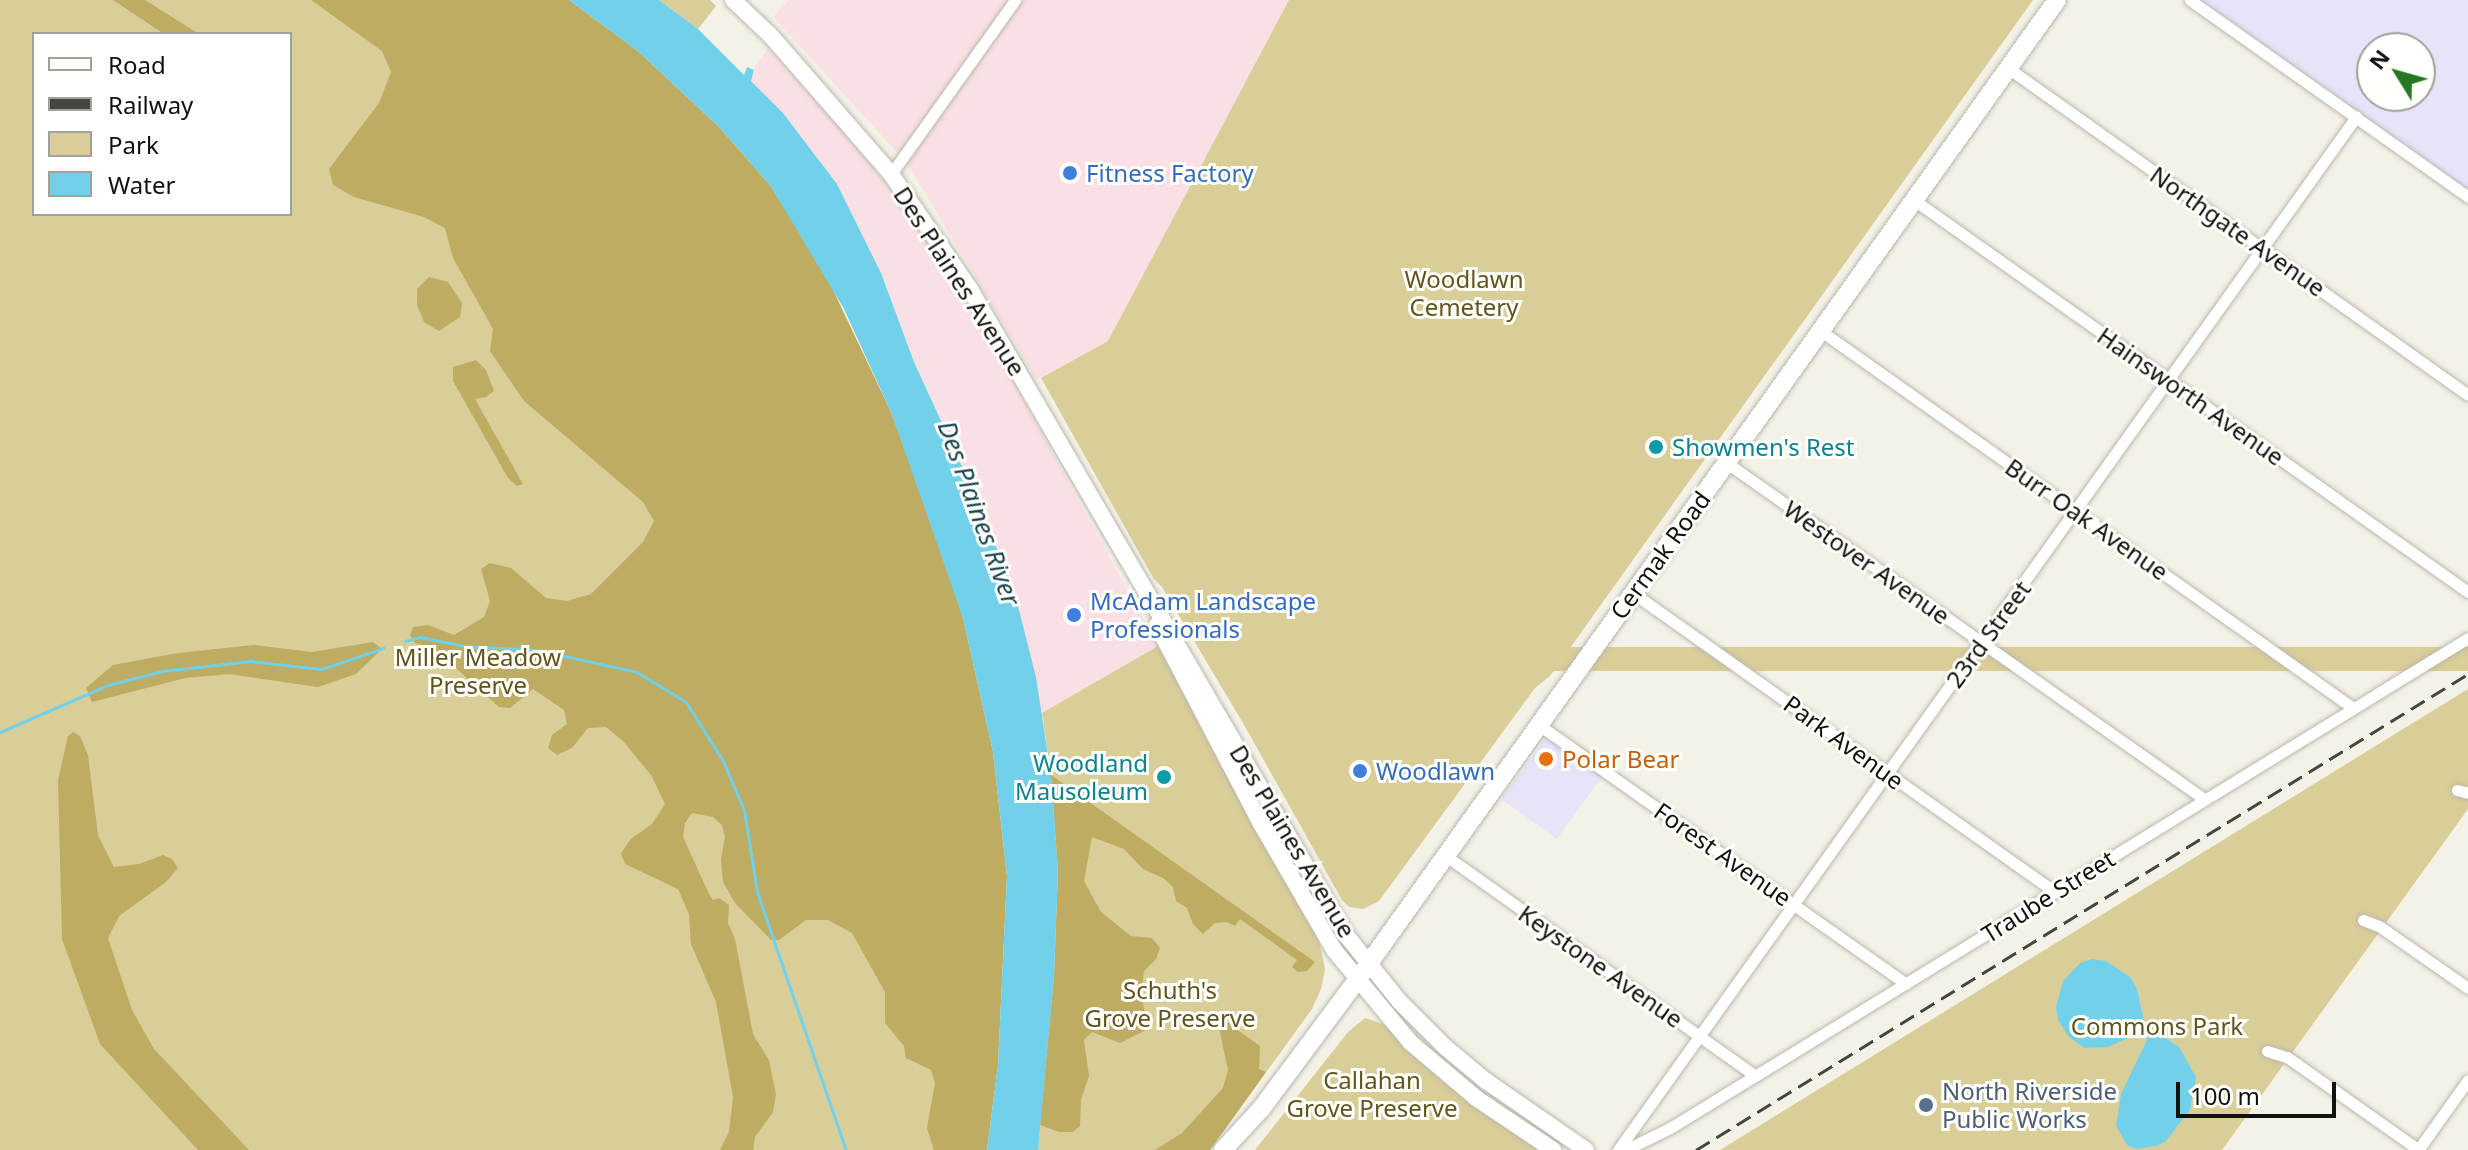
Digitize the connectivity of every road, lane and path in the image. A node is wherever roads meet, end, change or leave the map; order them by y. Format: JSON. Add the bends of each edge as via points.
{"nodes":[{"id":1,"x":733,"y":0,"type":"edge"},
{"id":2,"x":1015,"y":0,"type":"edge"},
{"id":3,"x":2057,"y":0,"type":"edge"},
{"id":4,"x":2190,"y":0,"type":"edge"},
{"id":5,"x":2008,"y":68,"type":"junction"},
{"id":6,"x":2356,"y":117,"type":"junction"},
{"id":7,"x":891,"y":174,"type":"junction"},
{"id":8,"x":2468,"y":197,"type":"edge"},
{"id":9,"x":1914,"y":200,"type":"junction"},
{"id":10,"x":2263,"y":248,"type":"junction"},
{"id":11,"x":1821,"y":331,"type":"junction"},
{"id":12,"x":2170,"y":381,"type":"junction"},
{"id":13,"x":2468,"y":395,"type":"edge"},
{"id":14,"x":1727,"y":463,"type":"junction"},
{"id":15,"x":2076,"y":511,"type":"junction"},
{"id":16,"x":2468,"y":592,"type":"edge"},
{"id":17,"x":1633,"y":593,"type":"junction"},
{"id":18,"x":1144,"y":594,"type":"junction"},
{"id":19,"x":2468,"y":638,"type":"edge"},
{"id":20,"x":1982,"y":643,"type":"junction"},
{"id":21,"x":2353,"y":708,"type":"junction"},
{"id":22,"x":1539,"y":725,"type":"junction"},
{"id":23,"x":1889,"y":774,"type":"junction"},
{"id":24,"x":2204,"y":799,"type":"junction"},
{"id":25,"x":1446,"y":856,"type":"junction"},
{"id":26,"x":2055,"y":892,"type":"junction"},
{"id":27,"x":1794,"y":905,"type":"junction"},
{"id":28,"x":2363,"y":920,"type":"dead end"},
{"id":29,"x":1369,"y":963,"type":"junction"},
{"id":30,"x":1357,"y":980,"type":"junction"},
{"id":31,"x":1906,"y":984,"type":"junction"},
{"id":32,"x":2468,"y":988,"type":"edge"},
{"id":33,"x":1700,"y":1037,"type":"junction"},
{"id":34,"x":2267,"y":1051,"type":"dead end"},
{"id":35,"x":1755,"y":1076,"type":"junction"},
{"id":36,"x":2468,"y":1080,"type":"edge"},
{"id":37,"x":1261,"y":1109,"type":"junction"},
{"id":38,"x":1223,"y":1150,"type":"edge"},
{"id":39,"x":1242,"y":1150,"type":"edge"},
{"id":40,"x":1553,"y":1150,"type":"edge"},
{"id":41,"x":1586,"y":1150,"type":"edge"},
{"id":42,"x":1618,"y":1150,"type":"edge"},
{"id":43,"x":1625,"y":1150,"type":"edge"},
{"id":44,"x":2418,"y":1150,"type":"edge"}],
"edges":[{"from":1,"to":7,"type":"main road","name":"Des Plaines Avenue"},
{"from":2,"to":7,"type":"street"},
{"from":3,"to":5,"type":"main road","name":"Cermak Road"},
{"from":4,"to":6,"type":"street"},
{"from":5,"to":9,"type":"main road","name":"Cermak Road"},
{"from":5,"to":10,"type":"street","name":"Northgate Avenue"},
{"from":6,"to":8,"type":"street"},
{"from":6,"to":10,"type":"street","name":"23rd Street"},
{"from":7,"to":18,"type":"main road","name":"Des Plaines Avenue","via":[[988,317]]},
{"from":9,"to":11,"type":"main road","name":"Cermak Road"},
{"from":9,"to":12,"type":"street","name":"Hainsworth Avenue"},
{"from":10,"to":12,"type":"street","name":"23rd Street"},
{"from":10,"to":13,"type":"street","name":"Northgate Avenue"},
{"from":11,"to":14,"type":"main road","name":"Cermak Road"},
{"from":11,"to":15,"type":"street","name":"Burr Oak Avenue"},
{"from":12,"to":15,"type":"street","name":"23rd Street"},
{"from":12,"to":16,"type":"street","name":"Hainsworth Avenue"},
{"from":14,"to":17,"type":"main road","name":"Cermak Road"},
{"from":14,"to":20,"type":"street","name":"Westover Avenue"},
{"from":15,"to":20,"type":"street","name":"23rd Street"},
{"from":15,"to":21,"type":"street","name":"Burr Oak Avenue"},
{"from":17,"to":22,"type":"main road","name":"Cermak Road"},
{"from":17,"to":23,"type":"street","name":"Park Avenue"},
{"from":18,"to":29,"type":"main road","name":"Des Plaines Avenue","via":[[1181,647],[1334,917]]},
{"from":18,"to":30,"type":"main road","name":"Des Plaines Avenue","via":[[1169,654],[1265,832],[1311,914]]},
{"from":19,"to":21,"type":"street","name":"Traube Street"},
{"from":20,"to":23,"type":"street","name":"23rd Street"},
{"from":20,"to":24,"type":"street","name":"Westover Avenue"},
{"from":21,"to":24,"type":"street","name":"Traube Street"},
{"from":22,"to":25,"type":"main road","name":"Cermak Road"},
{"from":22,"to":27,"type":"street","name":"Forest Avenue"},
{"from":23,"to":26,"type":"street","name":"Park Avenue"},
{"from":23,"to":27,"type":"street","name":"23rd Street"},
{"from":24,"to":26,"type":"street","name":"Traube Street"},
{"from":25,"to":29,"type":"main road","name":"Cermak Road"},
{"from":25,"to":33,"type":"street","name":"Keystone Avenue"},
{"from":26,"to":31,"type":"street","name":"Traube Street"},
{"from":27,"to":31,"type":"street","name":"Forest Avenue"},
{"from":27,"to":33,"type":"street","name":"23rd Street"},
{"from":28,"to":32,"type":"street"},
{"from":29,"to":30,"type":"main road","name":"Cermak Road"},
{"from":29,"to":41,"type":"main road","name":"Des Plaines Avenue","via":[[1445,1047]]},
{"from":30,"to":37,"type":"main road","name":"Cermak Road"},
{"from":30,"to":40,"type":"main road","name":"Des Plaines Avenue","via":[[1434,1063]]},
{"from":31,"to":35,"type":"street","name":"Traube Street"},
{"from":33,"to":35,"type":"street","name":"Keystone Avenue"},
{"from":33,"to":42,"type":"street","name":"23rd Street"},
{"from":34,"to":44,"type":"street","via":[[2287,1057]]},
{"from":35,"to":43,"type":"street","name":"Traube Street"},
{"from":36,"to":44,"type":"street"},
{"from":37,"to":38,"type":"main road","name":"Cermak Road"},
{"from":37,"to":39,"type":"main road","name":"Cermak Road"}]}
